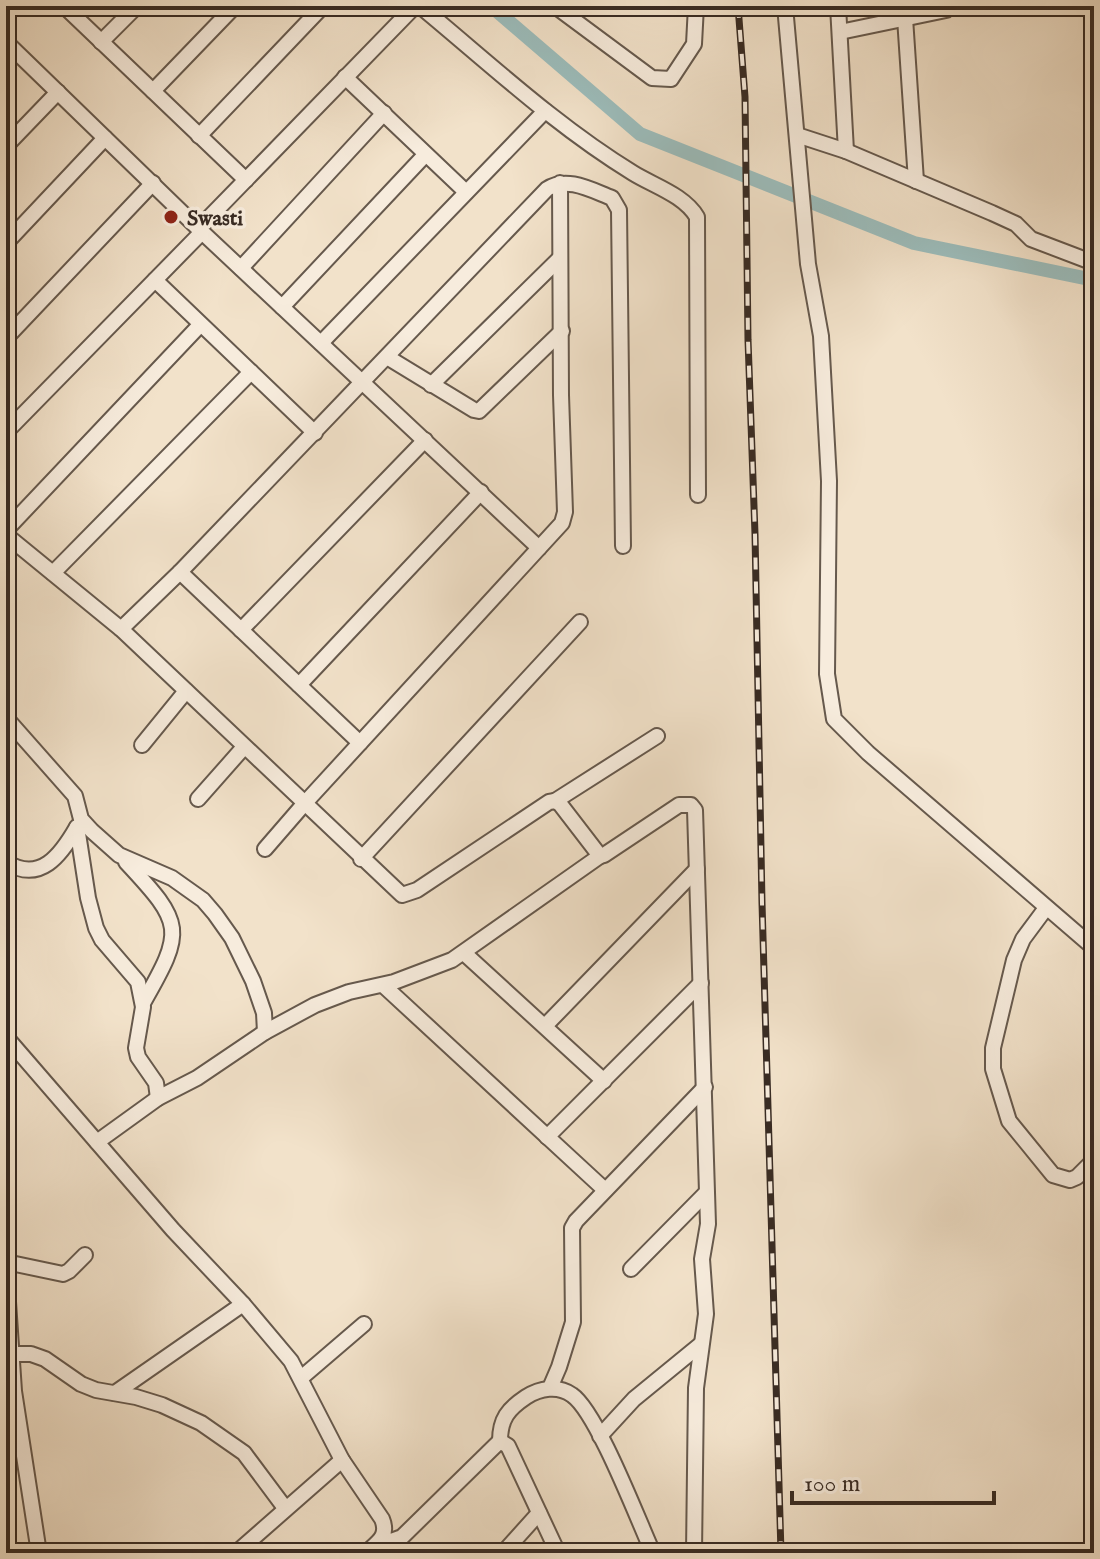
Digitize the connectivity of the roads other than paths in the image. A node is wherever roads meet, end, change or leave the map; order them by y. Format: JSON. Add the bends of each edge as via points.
{"nodes":[{"id":1,"x":64,"y":6,"type":"edge"},
{"id":2,"x":137,"y":6,"type":"edge"},
{"id":3,"x":235,"y":6,"type":"edge"},
{"id":4,"x":323,"y":6,"type":"edge"},
{"id":5,"x":417,"y":6,"type":"edge"},
{"id":6,"x":555,"y":6,"type":"edge"},
{"id":7,"x":696,"y":6,"type":"edge"},
{"id":8,"x":785,"y":6,"type":"edge"},
{"id":9,"x":838,"y":6,"type":"edge"},
{"id":10,"x":946,"y":10,"type":"dead end"},
{"id":11,"x":905,"y":18,"type":"junction"},
{"id":12,"x":840,"y":32,"type":"junction"},
{"id":13,"x":6,"y":42,"type":"edge"},
{"id":14,"x":101,"y":42,"type":"junction"},
{"id":15,"x":345,"y":77,"type":"junction"},
{"id":16,"x":153,"y":91,"type":"junction"},
{"id":17,"x":58,"y":92,"type":"junction"},
{"id":18,"x":545,"y":111,"type":"junction"},
{"id":19,"x":384,"y":113,"type":"junction"},
{"id":20,"x":797,"y":135,"type":"junction"},
{"id":21,"x":199,"y":136,"type":"junction"},
{"id":22,"x":105,"y":138,"type":"junction"},
{"id":23,"x":6,"y":146,"type":"edge"},
{"id":24,"x":846,"y":151,"type":"junction"},
{"id":25,"x":425,"y":155,"type":"junction"},
{"id":26,"x":246,"y":180,"type":"junction"},
{"id":27,"x":916,"y":181,"type":"junction"},
{"id":28,"x":153,"y":183,"type":"junction"},
{"id":29,"x":560,"y":183,"type":"junction"},
{"id":30,"x":466,"y":192,"type":"junction"},
{"id":31,"x":200,"y":230,"type":"junction"},
{"id":32,"x":6,"y":243,"type":"edge"},
{"id":33,"x":560,"y":258,"type":"junction"},
{"id":34,"x":1094,"y":263,"type":"edge"},
{"id":35,"x":241,"y":268,"type":"junction"},
{"id":36,"x":155,"y":280,"type":"junction"},
{"id":37,"x":282,"y":307,"type":"junction"},
{"id":38,"x":200,"y":325,"type":"junction"},
{"id":39,"x":562,"y":331,"type":"junction"},
{"id":40,"x":6,"y":338,"type":"edge"},
{"id":41,"x":321,"y":343,"type":"junction"},
{"id":42,"x":387,"y":357,"type":"junction"},
{"id":43,"x":251,"y":372,"type":"junction"},
{"id":44,"x":363,"y":382,"type":"junction"},
{"id":45,"x":431,"y":385,"type":"junction"},
{"id":46,"x":6,"y":432,"type":"edge"},
{"id":47,"x":315,"y":433,"type":"junction"},
{"id":48,"x":425,"y":440,"type":"junction"},
{"id":49,"x":481,"y":492,"type":"junction"},
{"id":50,"x":698,"y":495,"type":"dead end"},
{"id":51,"x":6,"y":532,"type":"edge"},
{"id":52,"x":623,"y":546,"type":"dead end"},
{"id":53,"x":539,"y":548,"type":"junction"},
{"id":54,"x":180,"y":572,"type":"junction"},
{"id":55,"x":53,"y":573,"type":"junction"},
{"id":56,"x":580,"y":622,"type":"dead end"},
{"id":57,"x":121,"y":629,"type":"junction"},
{"id":58,"x":241,"y":630,"type":"junction"},
{"id":59,"x":299,"y":685,"type":"junction"},
{"id":60,"x":186,"y":691,"type":"junction"},
{"id":61,"x":6,"y":718,"type":"edge"},
{"id":62,"x":657,"y":736,"type":"dead end"},
{"id":63,"x":360,"y":743,"type":"junction"},
{"id":64,"x":142,"y":745,"type":"dead end"},
{"id":65,"x":244,"y":747,"type":"junction"},
{"id":66,"x":198,"y":799,"type":"dead end"},
{"id":67,"x":555,"y":801,"type":"junction"},
{"id":68,"x":304,"y":804,"type":"junction"},
{"id":69,"x":79,"y":823,"type":"junction"},
{"id":70,"x":265,"y":849,"type":"dead end"},
{"id":71,"x":119,"y":855,"type":"junction"},
{"id":72,"x":600,"y":856,"type":"junction"},
{"id":73,"x":361,"y":859,"type":"junction"},
{"id":74,"x":6,"y":862,"type":"edge"},
{"id":75,"x":697,"y":869,"type":"junction"},
{"id":76,"x":1046,"y":908,"type":"junction"},
{"id":77,"x":1094,"y":948,"type":"edge"},
{"id":78,"x":464,"y":953,"type":"junction"},
{"id":79,"x":701,"y":983,"type":"junction"},
{"id":80,"x":383,"y":985,"type":"junction"},
{"id":81,"x":143,"y":1003,"type":"junction"},
{"id":82,"x":545,"y":1026,"type":"junction"},
{"id":83,"x":265,"y":1032,"type":"junction"},
{"id":84,"x":6,"y":1037,"type":"edge"},
{"id":85,"x":604,"y":1081,"type":"junction"},
{"id":86,"x":705,"y":1087,"type":"junction"},
{"id":87,"x":158,"y":1098,"type":"junction"},
{"id":88,"x":547,"y":1137,"type":"junction"},
{"id":89,"x":97,"y":1142,"type":"junction"},
{"id":90,"x":1094,"y":1160,"type":"edge"},
{"id":91,"x":605,"y":1190,"type":"junction"},
{"id":92,"x":706,"y":1193,"type":"junction"},
{"id":93,"x":85,"y":1255,"type":"dead end"},
{"id":94,"x":6,"y":1262,"type":"edge"},
{"id":95,"x":631,"y":1269,"type":"dead end"},
{"id":96,"x":6,"y":1272,"type":"edge"},
{"id":97,"x":243,"y":1304,"type":"junction"},
{"id":98,"x":364,"y":1324,"type":"dead end"},
{"id":99,"x":700,"y":1345,"type":"junction"},
{"id":100,"x":9,"y":1354,"type":"edge"},
{"id":101,"x":301,"y":1378,"type":"junction"},
{"id":102,"x":550,"y":1388,"type":"junction"},
{"id":103,"x":115,"y":1393,"type":"junction"},
{"id":104,"x":600,"y":1436,"type":"junction"},
{"id":105,"x":500,"y":1441,"type":"junction"},
{"id":106,"x":342,"y":1460,"type":"junction"},
{"id":107,"x":285,"y":1508,"type":"junction"},
{"id":108,"x":539,"y":1513,"type":"junction"},
{"id":109,"x":382,"y":1539,"type":"junction"},
{"id":110,"x":39,"y":1553,"type":"edge"},
{"id":111,"x":236,"y":1553,"type":"edge"},
{"id":112,"x":366,"y":1553,"type":"edge"},
{"id":113,"x":503,"y":1553,"type":"edge"},
{"id":114,"x":558,"y":1553,"type":"edge"},
{"id":115,"x":653,"y":1553,"type":"edge"},
{"id":116,"x":694,"y":1553,"type":"edge"}],
"edges":[{"from":1,"to":14,"type":"street"},
{"from":2,"to":14,"type":"street"},
{"from":3,"to":16,"type":"street"},
{"from":4,"to":21,"type":"street"},
{"from":5,"to":15,"type":"street"},
{"from":5,"to":18,"type":"street"},
{"from":6,"to":7,"type":"street","via":[[652,78],[671,79],[694,44]]},
{"from":8,"to":20,"type":"street"},
{"from":9,"to":12,"type":"street"},
{"from":10,"to":11,"type":"street"},
{"from":11,"to":12,"type":"street"},
{"from":11,"to":27,"type":"street"},
{"from":12,"to":24,"type":"street"},
{"from":13,"to":17,"type":"street"},
{"from":14,"to":16,"type":"street"},
{"from":15,"to":19,"type":"street"},
{"from":15,"to":26,"type":"street"},
{"from":16,"to":21,"type":"street"},
{"from":17,"to":22,"type":"street"},
{"from":17,"to":23,"type":"street"},
{"from":18,"to":30,"type":"street"},
{"from":18,"to":50,"type":"street","via":[[606,157],[685,202],[697,217]]},
{"from":19,"to":25,"type":"street"},
{"from":19,"to":35,"type":"street"},
{"from":20,"to":24,"type":"street"},
{"from":20,"to":76,"type":"street","via":[[808,264],[821,336],[829,481],[827,674],[834,719]]},
{"from":21,"to":26,"type":"street"},
{"from":22,"to":28,"type":"street"},
{"from":22,"to":32,"type":"street"},
{"from":24,"to":27,"type":"street"},
{"from":25,"to":30,"type":"street"},
{"from":25,"to":37,"type":"street"},
{"from":26,"to":31,"type":"street"},
{"from":27,"to":34,"type":"street","via":[[1016,224],[1046,246]]},
{"from":28,"to":31,"type":"street"},
{"from":28,"to":40,"type":"street"},
{"from":29,"to":33,"type":"street"},
{"from":29,"to":42,"type":"street","via":[[547,189]]},
{"from":29,"to":52,"type":"street","via":[[612,198],[619,210]]},
{"from":30,"to":41,"type":"street"},
{"from":31,"to":35,"type":"street"},
{"from":31,"to":36,"type":"street"},
{"from":33,"to":39,"type":"street"},
{"from":33,"to":45,"type":"street"},
{"from":35,"to":37,"type":"street"},
{"from":36,"to":38,"type":"street"},
{"from":36,"to":46,"type":"street"},
{"from":37,"to":41,"type":"street"},
{"from":38,"to":43,"type":"street"},
{"from":38,"to":51,"type":"street"},
{"from":39,"to":45,"type":"street","via":[[479,411]]},
{"from":39,"to":53,"type":"street","via":[[565,512],[562,523]]},
{"from":41,"to":44,"type":"street"},
{"from":42,"to":44,"type":"street"},
{"from":42,"to":45,"type":"street"},
{"from":43,"to":47,"type":"street"},
{"from":43,"to":55,"type":"street"},
{"from":44,"to":47,"type":"street"},
{"from":44,"to":48,"type":"street"},
{"from":47,"to":54,"type":"street"},
{"from":48,"to":49,"type":"street"},
{"from":48,"to":58,"type":"street"},
{"from":49,"to":53,"type":"street"},
{"from":49,"to":59,"type":"street"},
{"from":51,"to":55,"type":"street"},
{"from":53,"to":63,"type":"street"},
{"from":54,"to":57,"type":"street"},
{"from":54,"to":58,"type":"street"},
{"from":55,"to":57,"type":"street"},
{"from":56,"to":73,"type":"street"},
{"from":57,"to":60,"type":"street"},
{"from":58,"to":59,"type":"street"},
{"from":59,"to":63,"type":"street"},
{"from":60,"to":64,"type":"street"},
{"from":60,"to":65,"type":"street"},
{"from":61,"to":69,"type":"street","via":[[75,796]]},
{"from":62,"to":67,"type":"street"},
{"from":63,"to":68,"type":"street"},
{"from":65,"to":66,"type":"street"},
{"from":65,"to":68,"type":"street"},
{"from":67,"to":72,"type":"street"},
{"from":67,"to":73,"type":"street","via":[[408,895],[393,889]]},
{"from":68,"to":70,"type":"street"},
{"from":68,"to":73,"type":"street"},
{"from":69,"to":71,"type":"street"},
{"from":69,"to":74,"type":"street","via":[[58,855],[43,867],[19,871]]},
{"from":69,"to":81,"type":"street","via":[[96,928],[136,977]]},
{"from":71,"to":81,"type":"street","via":[[163,906],[173,931],[165,965]]},
{"from":71,"to":83,"type":"street","via":[[172,878],[215,914],[253,981]]},
{"from":72,"to":75,"type":"street","via":[[686,803],[695,810]]},
{"from":72,"to":78,"type":"street"},
{"from":75,"to":79,"type":"street"},
{"from":75,"to":82,"type":"street"},
{"from":76,"to":77,"type":"street"},
{"from":76,"to":90,"type":"street","via":[[1014,960],[993,1069],[1009,1121],[1053,1175],[1070,1180]]},
{"from":78,"to":80,"type":"street"},
{"from":78,"to":82,"type":"street"},
{"from":79,"to":85,"type":"street"},
{"from":79,"to":86,"type":"street"},
{"from":80,"to":83,"type":"street","via":[[315,1005]]},
{"from":80,"to":88,"type":"street"},
{"from":81,"to":87,"type":"street","via":[[136,1048],[156,1083]]},
{"from":82,"to":85,"type":"street"},
{"from":83,"to":87,"type":"street"},
{"from":84,"to":89,"type":"street"},
{"from":85,"to":88,"type":"street"},
{"from":86,"to":91,"type":"street"},
{"from":86,"to":92,"type":"street"},
{"from":87,"to":89,"type":"street"},
{"from":88,"to":91,"type":"street"},
{"from":89,"to":97,"type":"street"},
{"from":91,"to":102,"type":"street","via":[[572,1228],[573,1322]]},
{"from":92,"to":95,"type":"street"},
{"from":92,"to":99,"type":"street","via":[[706,1314]]},
{"from":93,"to":94,"type":"street","via":[[63,1274]]},
{"from":96,"to":100,"type":"street"},
{"from":97,"to":101,"type":"street"},
{"from":97,"to":103,"type":"street"},
{"from":98,"to":101,"type":"street"},
{"from":99,"to":104,"type":"street","via":[[634,1399]]},
{"from":99,"to":116,"type":"street"},
{"from":100,"to":103,"type":"street","via":[[45,1359],[81,1384]]},
{"from":100,"to":110,"type":"street"},
{"from":101,"to":106,"type":"street"},
{"from":102,"to":104,"type":"street","via":[[571,1394],[584,1406]]},
{"from":102,"to":105,"type":"street","via":[[512,1406],[500,1426]]},
{"from":103,"to":107,"type":"street","via":[[162,1405],[229,1440]]},
{"from":104,"to":115,"type":"street"},
{"from":105,"to":108,"type":"street","via":[[508,1446]]},
{"from":105,"to":109,"type":"street","via":[[402,1537]]},
{"from":106,"to":107,"type":"street"},
{"from":106,"to":109,"type":"street","via":[[382,1519]]},
{"from":107,"to":111,"type":"street"},
{"from":108,"to":113,"type":"street"},
{"from":108,"to":114,"type":"street"},
{"from":109,"to":112,"type":"street"}]}
